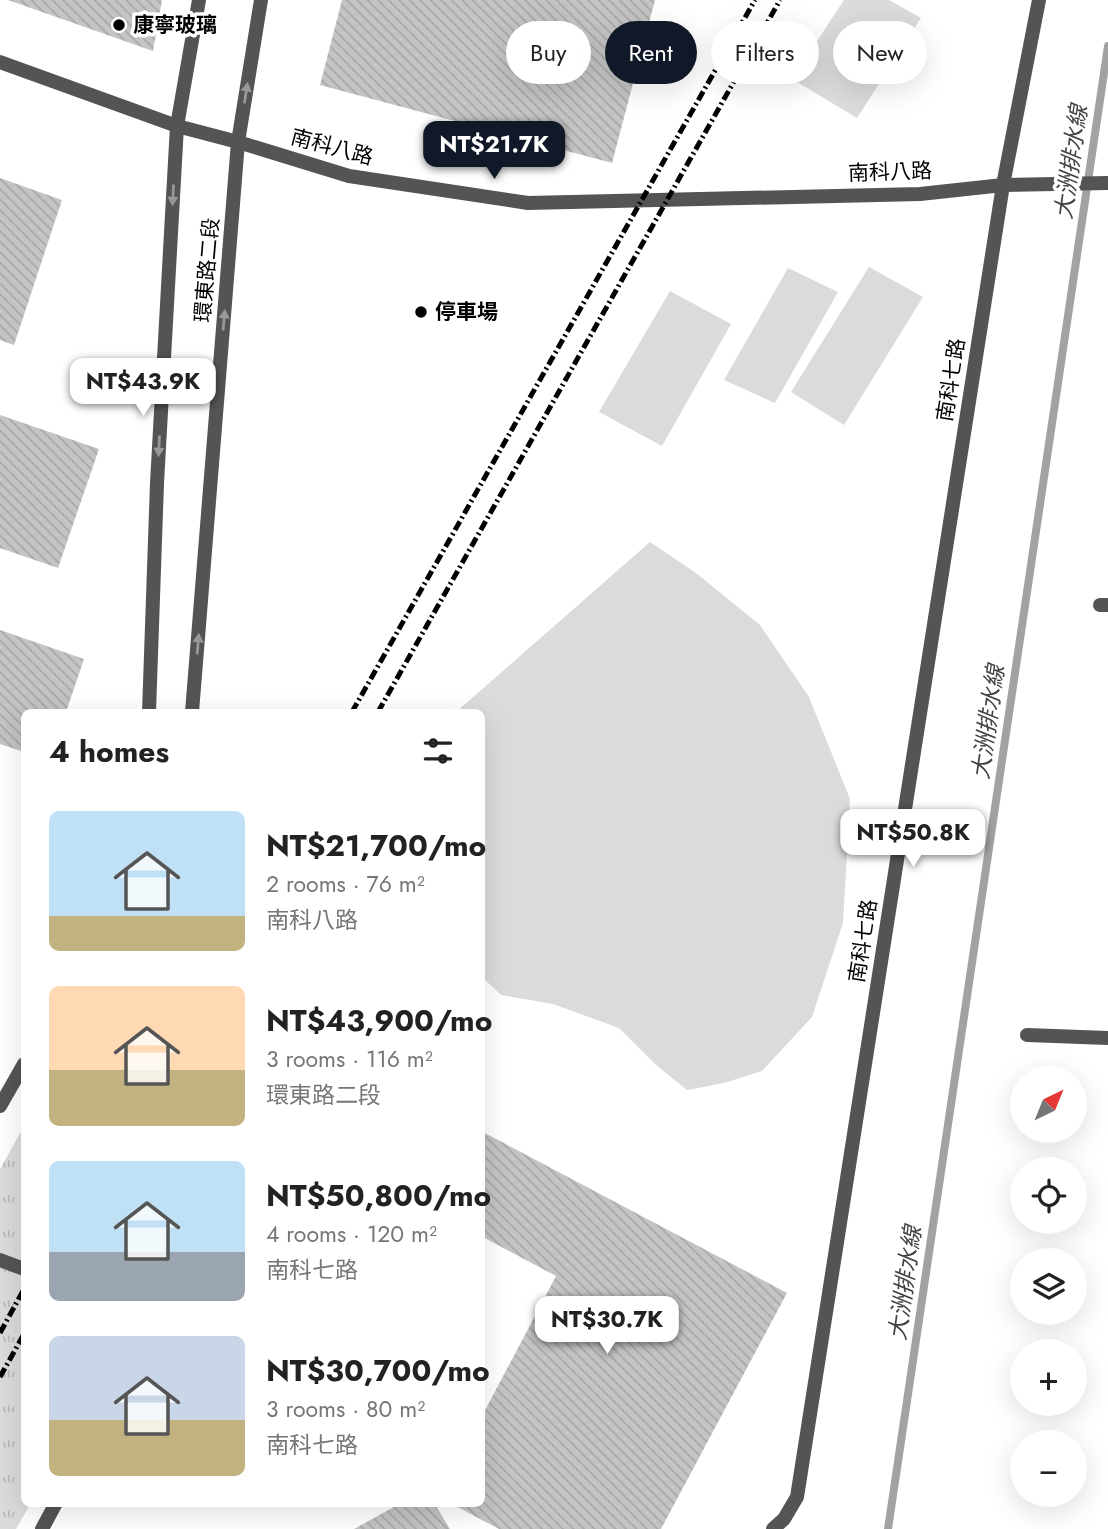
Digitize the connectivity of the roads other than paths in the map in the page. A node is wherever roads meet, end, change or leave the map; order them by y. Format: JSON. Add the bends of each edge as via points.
{"nodes":[{"id":1,"x":199,"y":0,"type":"edge"},
{"id":2,"x":261,"y":0,"type":"edge"},
{"id":3,"x":1040,"y":0,"type":"edge"},
{"id":4,"x":0,"y":62,"type":"edge"},
{"id":5,"x":177,"y":126,"type":"junction"},
{"id":6,"x":238,"y":142,"type":"junction"},
{"id":7,"x":1108,"y":183,"type":"edge"},
{"id":8,"x":1003,"y":185,"type":"junction"},
{"id":9,"x":149,"y":709,"type":"edge"},
{"id":10,"x":192,"y":709,"type":"edge"},
{"id":11,"x":1027,"y":1035,"type":"dead end"},
{"id":12,"x":1108,"y":1038,"type":"edge"},
{"id":13,"x":21,"y":1069,"type":"edge"},
{"id":14,"x":0,"y":1106,"type":"edge"},
{"id":15,"x":0,"y":1260,"type":"edge"},
{"id":16,"x":21,"y":1268,"type":"edge"},
{"id":17,"x":54,"y":1507,"type":"edge"},
{"id":18,"x":42,"y":1529,"type":"edge"},
{"id":19,"x":773,"y":1529,"type":"edge"}],
"edges":[{"from":1,"to":5,"type":"street","name":"環東路二段"},
{"from":6,"to":2,"type":"street","name":"環東路二段","one_way":true},
{"from":3,"to":8,"type":"street","name":"南科七路"},
{"from":4,"to":5,"type":"street","name":"南科八路"},
{"from":5,"to":6,"type":"street","name":"南科八路"},
{"from":5,"to":9,"type":"street","name":"環東路二段","one_way":true},
{"from":6,"to":8,"type":"street","name":"南科八路","via":[[349,176],[527,203],[920,194]]},
{"from":10,"to":6,"type":"street","name":"環東路二段","one_way":true},
{"from":7,"to":8,"type":"street","name":"南科八路"},
{"from":8,"to":19,"type":"street","name":"南科七路","via":[[797,1497]]},
{"from":11,"to":12,"type":"street"},
{"from":13,"to":14,"type":"street"},
{"from":15,"to":16,"type":"street"},
{"from":17,"to":18,"type":"street"}]}
